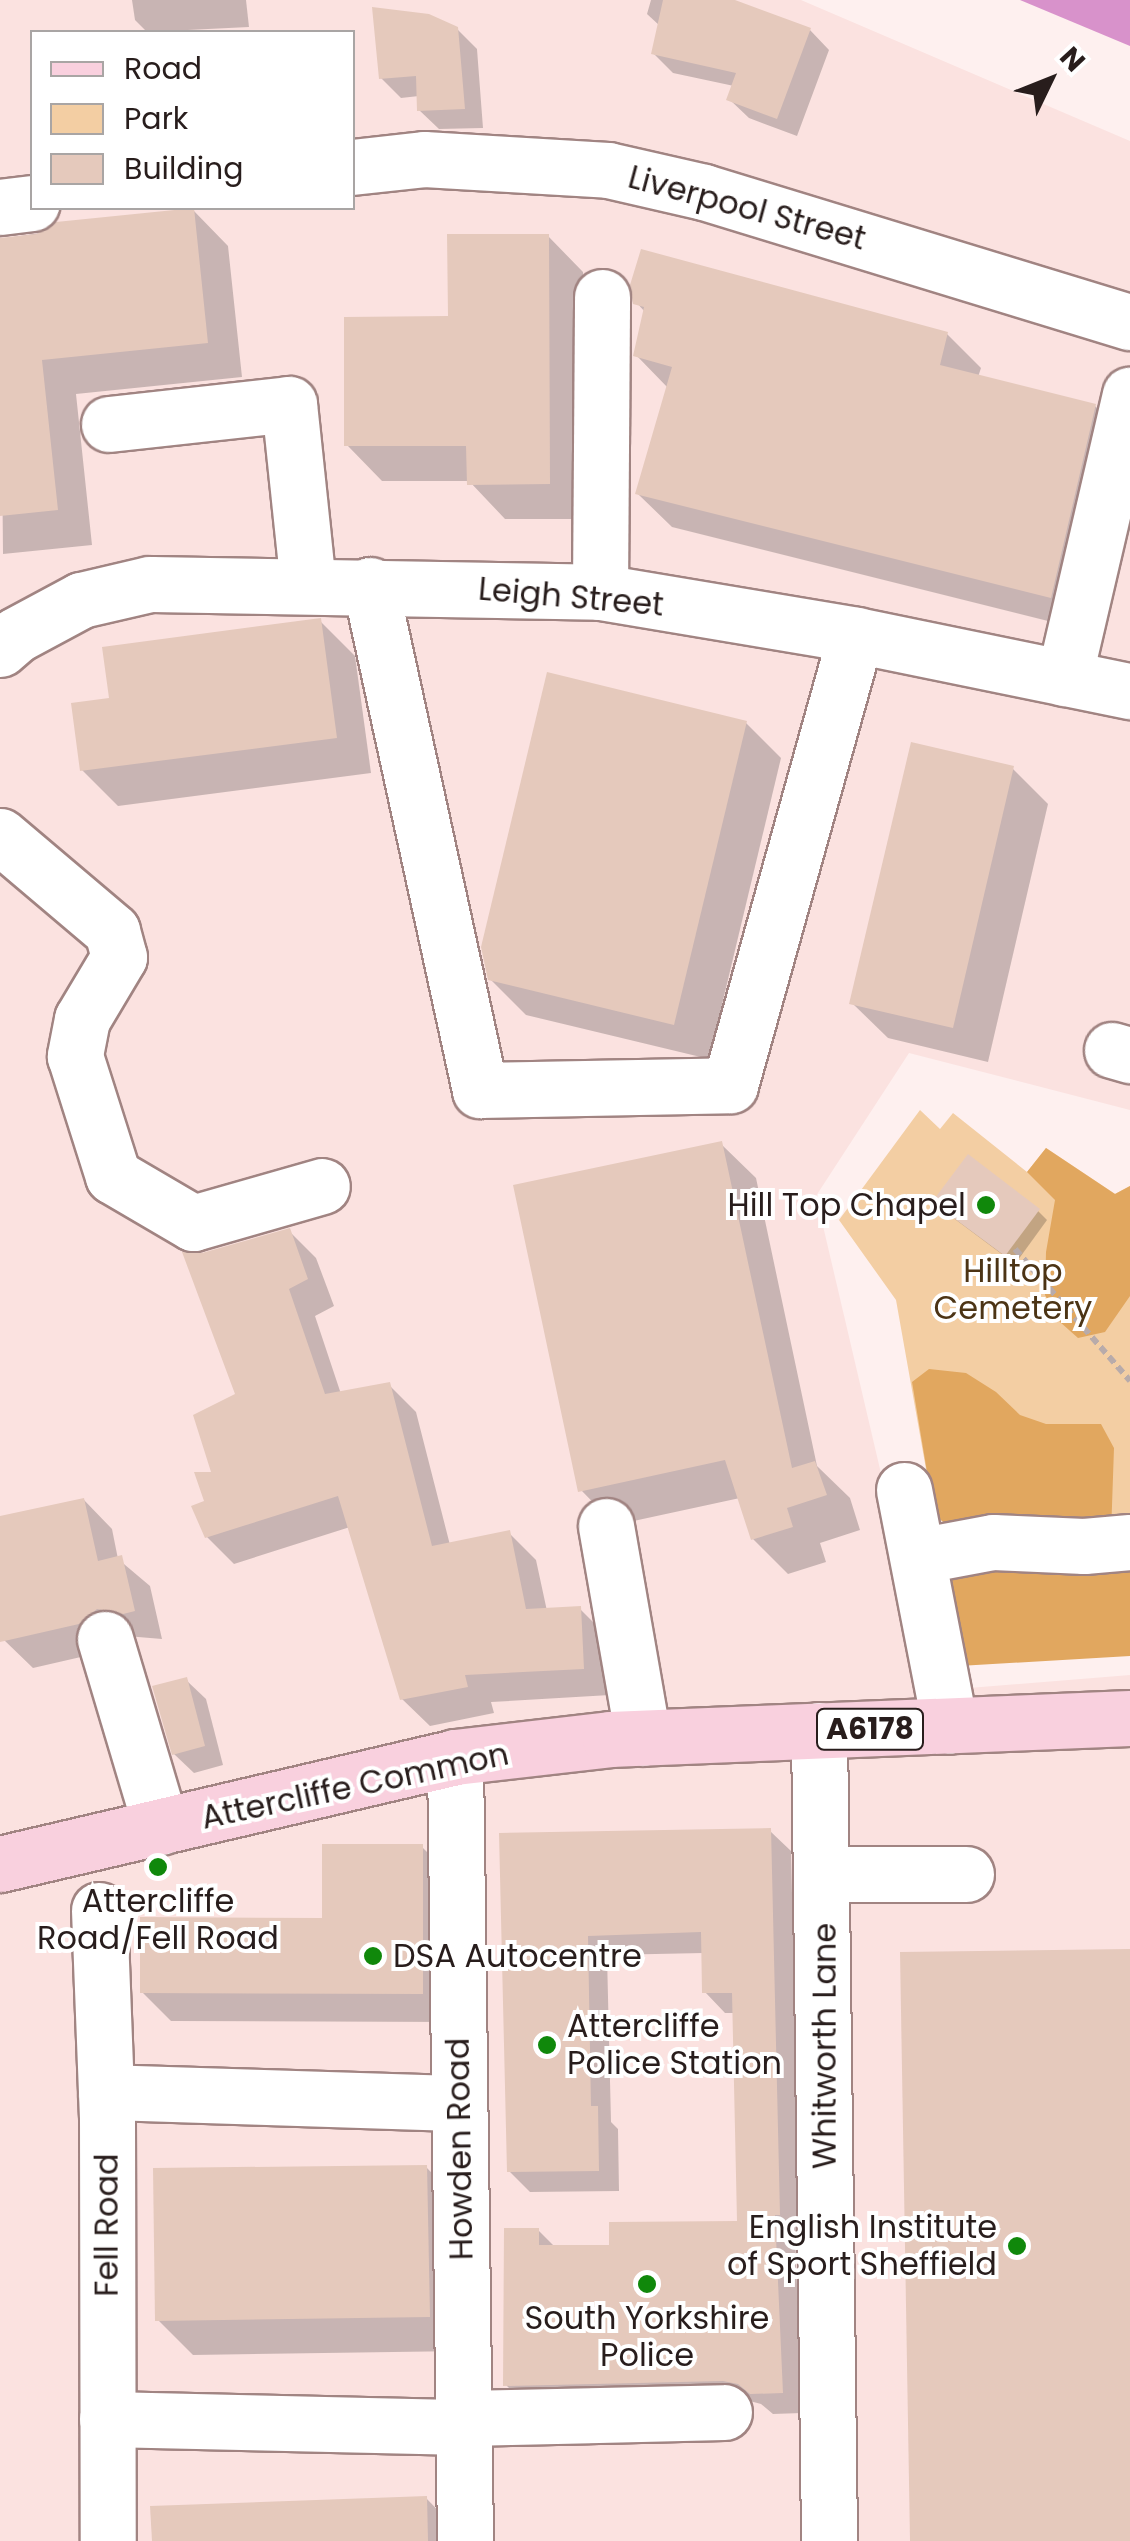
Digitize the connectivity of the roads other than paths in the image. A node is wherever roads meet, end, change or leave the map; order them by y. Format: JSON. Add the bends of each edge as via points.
{"nodes":[{"id":1,"x":355,"y":167,"type":"edge"},
{"id":2,"x":30,"y":203,"type":"edge"},
{"id":3,"x":0,"y":207,"type":"edge"},
{"id":4,"x":602,"y":297,"type":"dead end"},
{"id":5,"x":1130,"y":322,"type":"edge"},
{"id":6,"x":1130,"y":395,"type":"edge"},
{"id":7,"x":109,"y":424,"type":"dead end"},
{"id":8,"x":308,"y":584,"type":"junction"},
{"id":9,"x":370,"y":585,"type":"junction"},
{"id":10,"x":600,"y":592,"type":"junction"},
{"id":11,"x":856,"y":635,"type":"junction"},
{"id":12,"x":8,"y":642,"type":"edge"},
{"id":13,"x":1064,"y":678,"type":"junction"},
{"id":14,"x":1130,"y":691,"type":"edge"},
{"id":15,"x":0,"y":836,"type":"edge"},
{"id":16,"x":322,"y":1186,"type":"dead end"},
{"id":17,"x":904,"y":1490,"type":"dead end"},
{"id":18,"x":606,"y":1526,"type":"dead end"},
{"id":19,"x":1130,"y":1542,"type":"edge"},
{"id":20,"x":918,"y":1556,"type":"junction"},
{"id":21,"x":106,"y":1639,"type":"dead end"},
{"id":22,"x":1130,"y":1718,"type":"edge"},
{"id":23,"x":950,"y":1726,"type":"junction"},
{"id":24,"x":819,"y":1730,"type":"junction"},
{"id":25,"x":643,"y":1738,"type":"junction"},
{"id":26,"x":455,"y":1758,"type":"junction"},
{"id":27,"x":161,"y":1827,"type":"junction"},
{"id":28,"x":1,"y":1864,"type":"edge"},
{"id":29,"x":824,"y":1874,"type":"junction"},
{"id":30,"x":966,"y":1874,"type":"dead end"},
{"id":31,"x":100,"y":1910,"type":"dead end"},
{"id":32,"x":106,"y":2092,"type":"junction"},
{"id":33,"x":459,"y":2103,"type":"junction"},
{"id":34,"x":724,"y":2412,"type":"dead end"},
{"id":35,"x":107,"y":2419,"type":"junction"},
{"id":36,"x":465,"y":2422,"type":"junction"},
{"id":37,"x":108,"y":2541,"type":"edge"},
{"id":38,"x":466,"y":2541,"type":"edge"},
{"id":39,"x":829,"y":2541,"type":"edge"}],
"edges":[{"from":1,"to":5,"type":"street","name":"Liverpool Street","via":[[424,158],[608,170],[704,192]]},
{"from":2,"to":3,"type":"street"},
{"from":4,"to":10,"type":"street"},
{"from":6,"to":13,"type":"street"},
{"from":7,"to":8,"type":"street","via":[[288,404]]},
{"from":8,"to":9,"type":"street","name":"Leigh Street"},
{"from":8,"to":12,"type":"street","name":"Leigh Street","via":[[150,584],[81,600]]},
{"from":9,"to":10,"type":"street","name":"Leigh Street"},
{"from":9,"to":11,"type":"street","via":[[480,1090],[730,1086]]},
{"from":10,"to":11,"type":"street","name":"Leigh Street"},
{"from":11,"to":13,"type":"street","name":"Leigh Street"},
{"from":13,"to":14,"type":"street","name":"Leigh Street"},
{"from":15,"to":16,"type":"street","via":[[112,932],[119,957],[82,1018],[76,1056],[116,1179],[193,1223]]},
{"from":17,"to":20,"type":"street"},
{"from":18,"to":25,"type":"street"},
{"from":19,"to":20,"type":"street","via":[[993,1542]]},
{"from":20,"to":23,"type":"street"},
{"from":21,"to":27,"type":"street"},
{"from":22,"to":23,"type":"main road","name":"Attercliffe Common","number":"A6178"},
{"from":23,"to":24,"type":"main road","name":"Attercliffe Common","number":"A6178"},
{"from":24,"to":25,"type":"main road","name":"Attercliffe Common","number":"A6178"},
{"from":24,"to":29,"type":"street","name":"Whitworth Lane"},
{"from":25,"to":26,"type":"main road","name":"Attercliffe Common","number":"A6178"},
{"from":26,"to":27,"type":"main road","name":"Attercliffe Common","number":"A6178"},
{"from":26,"to":33,"type":"street","name":"Howden Road"},
{"from":27,"to":28,"type":"main road","name":"Attercliffe Common","number":"A6178"},
{"from":29,"to":30,"type":"street"},
{"from":29,"to":39,"type":"street","name":"Whitworth Lane"},
{"from":31,"to":32,"type":"street","name":"Fell Road"},
{"from":32,"to":33,"type":"street"},
{"from":32,"to":35,"type":"street","name":"Fell Road"},
{"from":33,"to":36,"type":"street","name":"Howden Road"},
{"from":34,"to":36,"type":"street"},
{"from":35,"to":36,"type":"street"},
{"from":35,"to":37,"type":"street","name":"Fell Road"},
{"from":36,"to":38,"type":"street","name":"Howden Road"}]}
